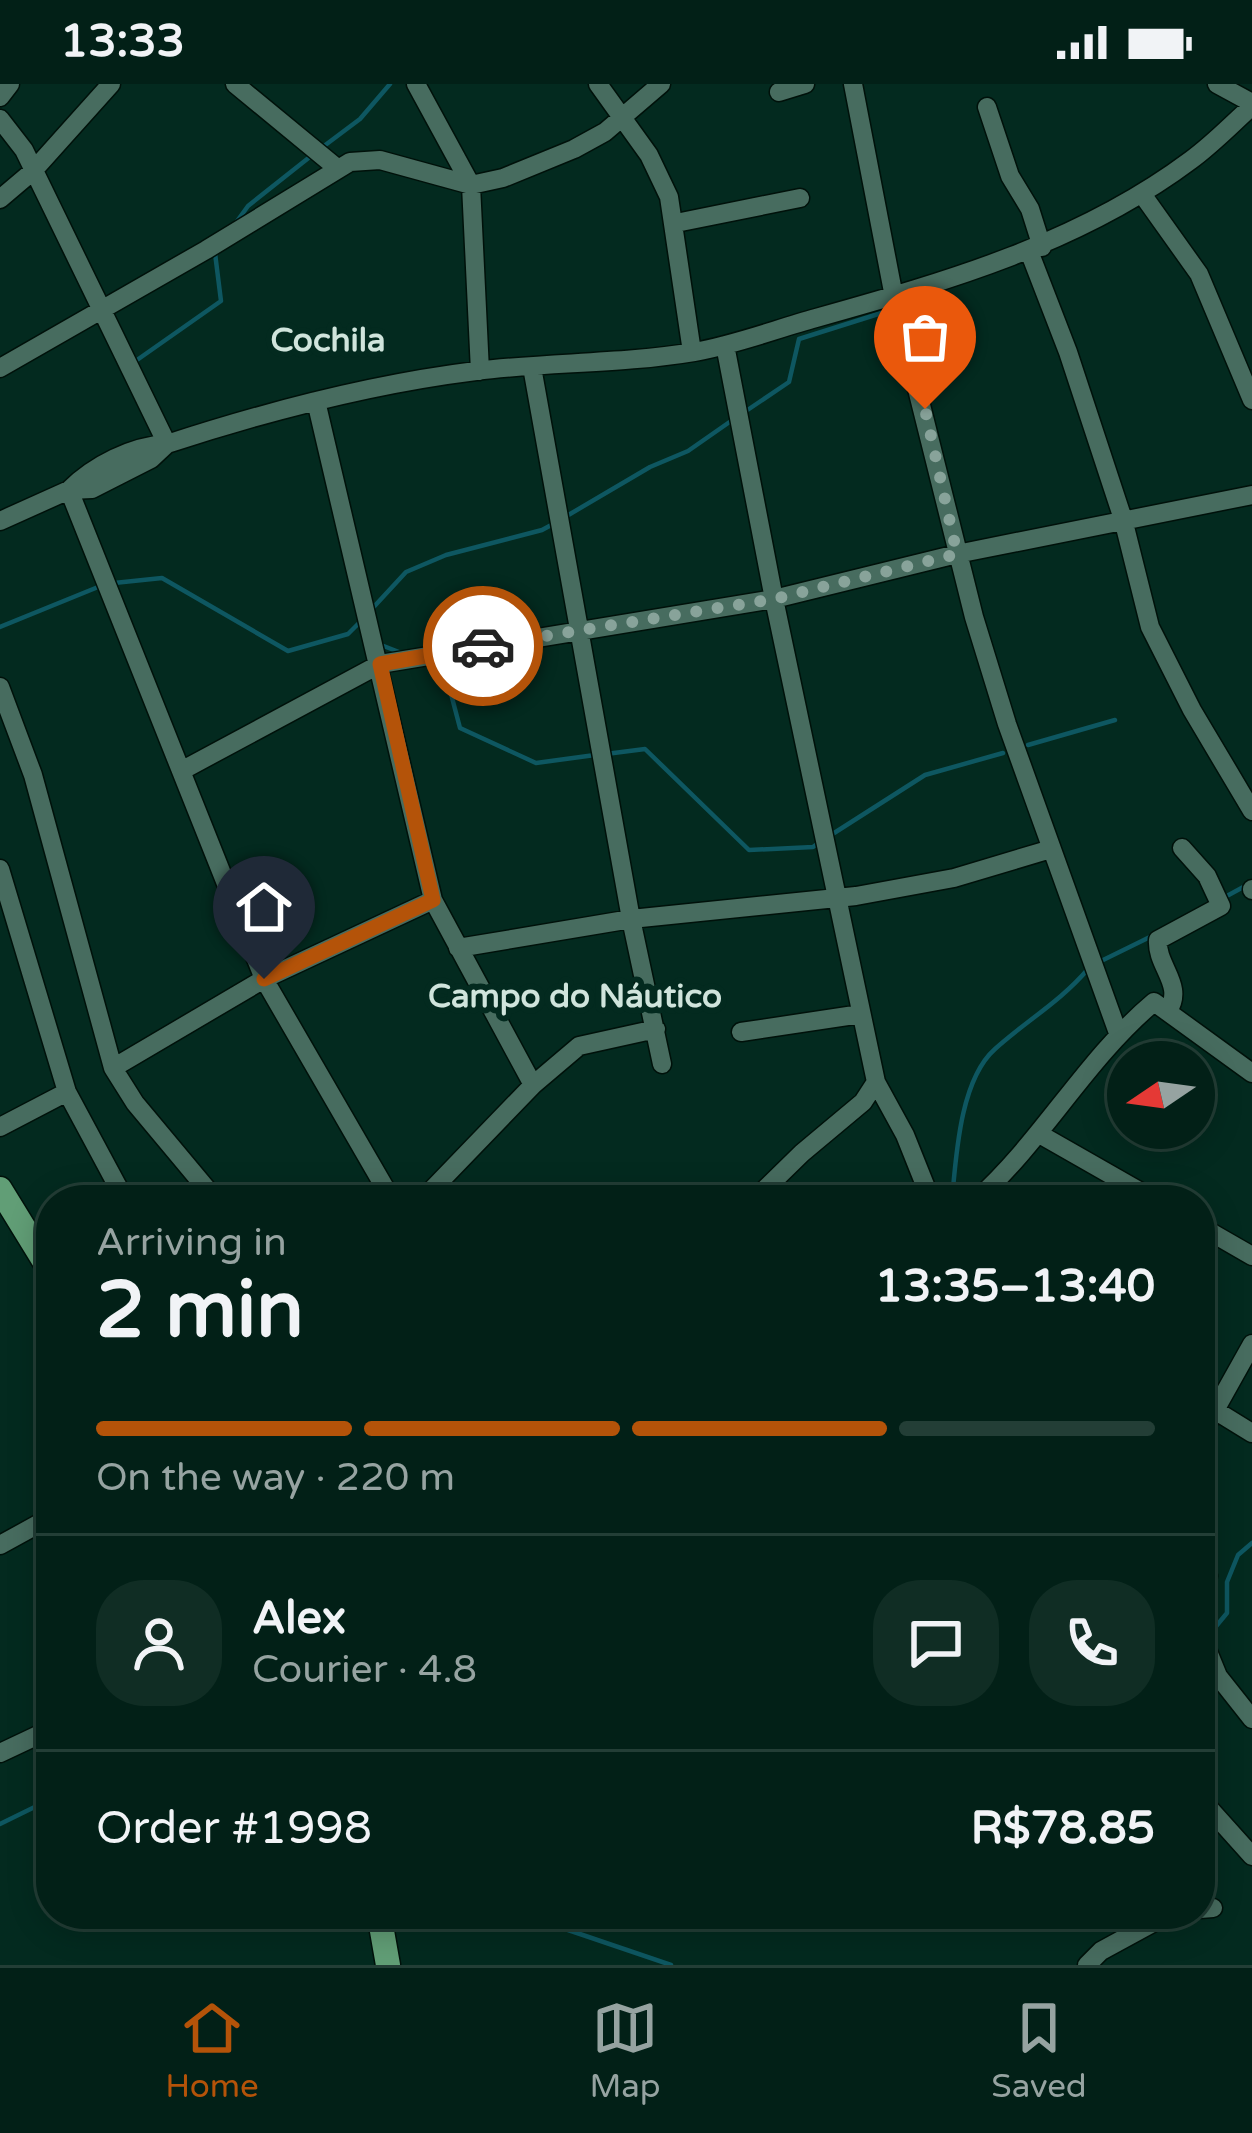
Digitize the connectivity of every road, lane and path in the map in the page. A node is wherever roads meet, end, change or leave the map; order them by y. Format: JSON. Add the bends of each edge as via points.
{"nodes":[{"id":1,"x":10,"y":84,"type":"edge"},
{"id":2,"x":111,"y":84,"type":"edge"},
{"id":3,"x":235,"y":84,"type":"edge"},
{"id":4,"x":416,"y":84,"type":"edge"},
{"id":5,"x":598,"y":84,"type":"edge"},
{"id":6,"x":661,"y":84,"type":"edge"},
{"id":7,"x":801,"y":84,"type":"edge"},
{"id":8,"x":853,"y":84,"type":"edge"},
{"id":9,"x":1217,"y":84,"type":"edge"},
{"id":10,"x":778,"y":92,"type":"dead end"},
{"id":11,"x":0,"y":97,"type":"edge"},
{"id":12,"x":1252,"y":104,"type":"edge"},
{"id":13,"x":987,"y":107,"type":"dead end"},
{"id":14,"x":0,"y":119,"type":"edge"},
{"id":15,"x":624,"y":119,"type":"junction"},
{"id":16,"x":337,"y":168,"type":"junction"},
{"id":17,"x":33,"y":171,"type":"junction"},
{"id":18,"x":470,"y":185,"type":"junction"},
{"id":19,"x":1142,"y":194,"type":"junction"},
{"id":20,"x":800,"y":198,"type":"dead end"},
{"id":21,"x":0,"y":199,"type":"edge"},
{"id":22,"x":676,"y":223,"type":"junction"},
{"id":23,"x":1035,"y":249,"type":"junction"},
{"id":24,"x":894,"y":297,"type":"junction"},
{"id":25,"x":102,"y":310,"type":"junction"},
{"id":26,"x":725,"y":345,"type":"junction"},
{"id":27,"x":692,"y":352,"type":"junction"},
{"id":28,"x":532,"y":367,"type":"junction"},
{"id":29,"x":0,"y":368,"type":"edge"},
{"id":30,"x":479,"y":371,"type":"junction"},
{"id":31,"x":1252,"y":400,"type":"edge"},
{"id":32,"x":316,"y":401,"type":"junction"},
{"id":33,"x":167,"y":444,"type":"junction"},
{"id":34,"x":69,"y":490,"type":"junction"},
{"id":35,"x":1252,"y":495,"type":"edge"},
{"id":36,"x":1124,"y":519,"type":"junction"},
{"id":37,"x":0,"y":521,"type":"edge"},
{"id":38,"x":957,"y":554,"type":"junction"},
{"id":39,"x":774,"y":599,"type":"junction"},
{"id":40,"x":578,"y":630,"type":"junction"},
{"id":41,"x":380,"y":664,"type":"junction"},
{"id":42,"x":0,"y":687,"type":"edge"},
{"id":43,"x":182,"y":771,"type":"junction"},
{"id":44,"x":1252,"y":811,"type":"edge"},
{"id":45,"x":1182,"y":848,"type":"dead end"},
{"id":46,"x":1051,"y":849,"type":"junction"},
{"id":47,"x":0,"y":869,"type":"edge"},
{"id":48,"x":837,"y":897,"type":"junction"},
{"id":49,"x":433,"y":900,"type":"junction"},
{"id":50,"x":631,"y":919,"type":"junction"},
{"id":51,"x":458,"y":948,"type":"junction"},
{"id":52,"x":264,"y":979,"type":"junction"},
{"id":53,"x":1161,"y":1007,"type":"junction"},
{"id":54,"x":861,"y":1014,"type":"junction"},
{"id":55,"x":656,"y":1029,"type":"junction"},
{"id":56,"x":741,"y":1032,"type":"dead end"},
{"id":57,"x":1118,"y":1033,"type":"junction"},
{"id":58,"x":662,"y":1064,"type":"dead end"},
{"id":59,"x":113,"y":1068,"type":"junction"},
{"id":60,"x":1252,"y":1073,"type":"edge"},
{"id":61,"x":876,"y":1082,"type":"junction"},
{"id":62,"x":533,"y":1085,"type":"junction"},
{"id":63,"x":67,"y":1092,"type":"junction"},
{"id":64,"x":0,"y":1127,"type":"edge"},
{"id":65,"x":1040,"y":1135,"type":"junction"},
{"id":66,"x":117,"y":1185,"type":"edge"},
{"id":67,"x":203,"y":1185,"type":"edge"},
{"id":68,"x":383,"y":1185,"type":"edge"},
{"id":69,"x":436,"y":1185,"type":"edge"},
{"id":70,"x":771,"y":1185,"type":"edge"},
{"id":71,"x":925,"y":1185,"type":"edge"},
{"id":72,"x":991,"y":1185,"type":"edge"},
{"id":73,"x":1128,"y":1185,"type":"edge"},
{"id":74,"x":0,"y":1189,"type":"edge"},
{"id":75,"x":1215,"y":1235,"type":"edge"},
{"id":76,"x":36,"y":1248,"type":"edge"},
{"id":77,"x":1252,"y":1256,"type":"edge"},
{"id":78,"x":1252,"y":1344,"type":"edge"},
{"id":79,"x":1215,"y":1395,"type":"edge"},
{"id":80,"x":1215,"y":1411,"type":"edge"},
{"id":81,"x":1252,"y":1432,"type":"edge"},
{"id":82,"x":36,"y":1525,"type":"edge"},
{"id":83,"x":0,"y":1545,"type":"edge"},
{"id":84,"x":1215,"y":1669,"type":"edge"},
{"id":85,"x":1252,"y":1719,"type":"edge"},
{"id":86,"x":36,"y":1737,"type":"edge"},
{"id":87,"x":0,"y":1754,"type":"edge"},
{"id":88,"x":1215,"y":1815,"type":"edge"},
{"id":89,"x":1252,"y":1856,"type":"edge"},
{"id":90,"x":382,"y":1929,"type":"edge"},
{"id":91,"x":1142,"y":1929,"type":"edge"},
{"id":92,"x":388,"y":1965,"type":"edge"},
{"id":93,"x":1087,"y":1965,"type":"edge"}],
"edges":[{"from":1,"to":11,"type":"street"},
{"from":2,"to":17,"type":"street"},
{"from":3,"to":16,"type":"street"},
{"from":4,"to":18,"type":"street"},
{"from":5,"to":15,"type":"street"},
{"from":6,"to":15,"type":"street"},
{"from":7,"to":10,"type":"street"},
{"from":8,"to":24,"type":"street"},
{"from":9,"to":12,"type":"street"},
{"from":12,"to":19,"type":"street"},
{"from":13,"to":23,"type":"street","via":[[1030,209]]},
{"from":14,"to":17,"type":"street"},
{"from":15,"to":18,"type":"street","via":[[574,149]]},
{"from":15,"to":22,"type":"street","via":[[649,155]]},
{"from":16,"to":18,"type":"street","via":[[380,160]]},
{"from":16,"to":25,"type":"street"},
{"from":17,"to":21,"type":"street"},
{"from":17,"to":25,"type":"street"},
{"from":18,"to":30,"type":"street"},
{"from":19,"to":23,"type":"street"},
{"from":19,"to":31,"type":"street","via":[[1199,274]]},
{"from":20,"to":22,"type":"street"},
{"from":22,"to":27,"type":"street"},
{"from":23,"to":24,"type":"street"},
{"from":23,"to":36,"type":"street"},
{"from":24,"to":26,"type":"street"},
{"from":24,"to":38,"type":"street"},
{"from":25,"to":29,"type":"street"},
{"from":25,"to":33,"type":"street"},
{"from":26,"to":27,"type":"street"},
{"from":26,"to":39,"type":"street"},
{"from":27,"to":28,"type":"street"},
{"from":28,"to":30,"type":"street"},
{"from":28,"to":40,"type":"street"},
{"from":30,"to":32,"type":"street"},
{"from":32,"to":33,"type":"street"},
{"from":32,"to":41,"type":"street"},
{"from":33,"to":34,"type":"street","via":[[145,445]]},
{"from":34,"to":37,"type":"street"},
{"from":34,"to":43,"type":"street"},
{"from":35,"to":36,"type":"street"},
{"from":36,"to":38,"type":"street"},
{"from":36,"to":44,"type":"street","via":[[1150,627]]},
{"from":38,"to":39,"type":"street"},
{"from":38,"to":46,"type":"street"},
{"from":39,"to":40,"type":"street"},
{"from":39,"to":48,"type":"street"},
{"from":40,"to":41,"type":"street"},
{"from":40,"to":50,"type":"street"},
{"from":41,"to":43,"type":"street"},
{"from":41,"to":49,"type":"street"},
{"from":42,"to":59,"type":"street","via":[[33,775]]},
{"from":43,"to":52,"type":"street"},
{"from":45,"to":53,"type":"street","via":[[1222,906],[1158,940],[1175,991]]},
{"from":46,"to":48,"type":"street","via":[[954,878]]},
{"from":46,"to":57,"type":"street"},
{"from":47,"to":63,"type":"street"},
{"from":48,"to":50,"type":"street"},
{"from":48,"to":54,"type":"street"},
{"from":49,"to":51,"type":"street"},
{"from":49,"to":52,"type":"street"},
{"from":50,"to":51,"type":"street"},
{"from":50,"to":55,"type":"street"},
{"from":51,"to":62,"type":"street"},
{"from":52,"to":59,"type":"street"},
{"from":52,"to":68,"type":"street"},
{"from":53,"to":57,"type":"street"},
{"from":53,"to":60,"type":"street"},
{"from":54,"to":56,"type":"street"},
{"from":54,"to":61,"type":"street"},
{"from":55,"to":58,"type":"street"},
{"from":55,"to":62,"type":"street","via":[[579,1046]]},
{"from":57,"to":65,"type":"street"},
{"from":59,"to":67,"type":"street"},
{"from":61,"to":70,"type":"street"},
{"from":61,"to":71,"type":"street"},
{"from":62,"to":69,"type":"street"},
{"from":63,"to":64,"type":"street"},
{"from":63,"to":66,"type":"street"},
{"from":65,"to":72,"type":"street"},
{"from":65,"to":73,"type":"street"},
{"from":74,"to":76,"type":"main road"},
{"from":75,"to":77,"type":"street"},
{"from":78,"to":79,"type":"street"},
{"from":80,"to":81,"type":"street"},
{"from":82,"to":83,"type":"street"},
{"from":84,"to":85,"type":"street"},
{"from":86,"to":87,"type":"street"},
{"from":88,"to":89,"type":"street"},
{"from":90,"to":92,"type":"main road"},
{"from":91,"to":93,"type":"street"}]}
